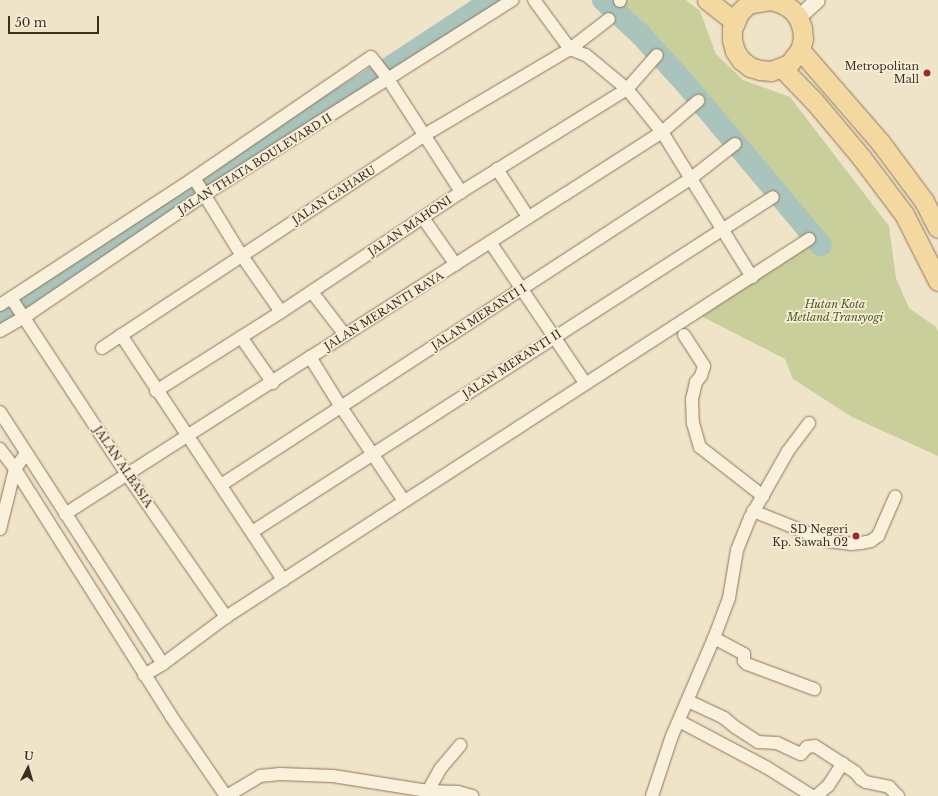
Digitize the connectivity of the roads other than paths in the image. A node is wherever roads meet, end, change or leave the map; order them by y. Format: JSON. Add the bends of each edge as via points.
{"nodes":[{"id":1,"x":512,"y":0,"type":"edge"},
{"id":2,"x":534,"y":0,"type":"edge"},
{"id":3,"x":707,"y":0,"type":"edge"},
{"id":4,"x":817,"y":0,"type":"edge"},
{"id":5,"x":782,"y":1,"type":"edge"},
{"id":6,"x":745,"y":2,"type":"edge"},
{"id":7,"x":798,"y":17,"type":"junction"},
{"id":8,"x":609,"y":18,"type":"dead end"},
{"id":9,"x":735,"y":22,"type":"junction"},
{"id":10,"x":570,"y":49,"type":"junction"},
{"id":11,"x":800,"y":50,"type":"junction"},
{"id":12,"x":657,"y":55,"type":"dead end"},
{"id":13,"x":782,"y":68,"type":"junction"},
{"id":14,"x":380,"y":69,"type":"junction"},
{"id":15,"x":626,"y":89,"type":"junction"},
{"id":16,"x":698,"y":101,"type":"dead end"},
{"id":17,"x":662,"y":132,"type":"junction"},
{"id":18,"x":424,"y":137,"type":"junction"},
{"id":19,"x":735,"y":144,"type":"dead end"},
{"id":20,"x":497,"y":169,"type":"junction"},
{"id":21,"x":690,"y":179,"type":"junction"},
{"id":22,"x":199,"y":187,"type":"junction"},
{"id":23,"x":461,"y":192,"type":"junction"},
{"id":24,"x":773,"y":197,"type":"dead end"},
{"id":25,"x":528,"y":217,"type":"junction"},
{"id":26,"x":423,"y":218,"type":"junction"},
{"id":27,"x":938,"y":228,"type":"edge"},
{"id":28,"x":721,"y":229,"type":"junction"},
{"id":29,"x":809,"y":239,"type":"dead end"},
{"id":30,"x":490,"y":242,"type":"junction"},
{"id":31,"x":242,"y":256,"type":"junction"},
{"id":32,"x":456,"y":265,"type":"junction"},
{"id":33,"x":752,"y":277,"type":"junction"},
{"id":34,"x":938,"y":281,"type":"edge"},
{"id":35,"x":521,"y":290,"type":"junction"},
{"id":36,"x":312,"y":292,"type":"junction"},
{"id":37,"x":0,"y":305,"type":"edge"},
{"id":38,"x":17,"y":306,"type":"junction"},
{"id":39,"x":281,"y":312,"type":"junction"},
{"id":40,"x":0,"y":331,"type":"edge"},
{"id":41,"x":121,"y":335,"type":"junction"},
{"id":42,"x":345,"y":335,"type":"junction"},
{"id":43,"x":684,"y":335,"type":"dead end"},
{"id":44,"x":241,"y":337,"type":"junction"},
{"id":45,"x":554,"y":338,"type":"junction"},
{"id":46,"x":102,"y":348,"type":"dead end"},
{"id":47,"x":310,"y":357,"type":"junction"},
{"id":48,"x":273,"y":383,"type":"junction"},
{"id":49,"x":585,"y":383,"type":"junction"},
{"id":50,"x":156,"y":391,"type":"junction"},
{"id":51,"x":341,"y":408,"type":"junction"},
{"id":52,"x":0,"y":412,"type":"edge"},
{"id":53,"x":809,"y":423,"type":"dead end"},
{"id":54,"x":188,"y":437,"type":"junction"},
{"id":55,"x":0,"y":449,"type":"edge"},
{"id":56,"x":26,"y":452,"type":"junction"},
{"id":57,"x":373,"y":454,"type":"junction"},
{"id":58,"x":15,"y":468,"type":"junction"},
{"id":59,"x":128,"y":476,"type":"junction"},
{"id":60,"x":221,"y":486,"type":"junction"},
{"id":61,"x":763,"y":496,"type":"junction"},
{"id":62,"x":896,"y":497,"type":"dead end"},
{"id":63,"x":404,"y":501,"type":"junction"},
{"id":64,"x":753,"y":511,"type":"junction"},
{"id":65,"x":65,"y":514,"type":"junction"},
{"id":66,"x":0,"y":529,"type":"edge"},
{"id":67,"x":252,"y":532,"type":"junction"},
{"id":68,"x":283,"y":580,"type":"junction"},
{"id":69,"x":226,"y":617,"type":"junction"},
{"id":70,"x":714,"y":638,"type":"junction"},
{"id":71,"x":163,"y":664,"type":"junction"},
{"id":72,"x":144,"y":675,"type":"junction"},
{"id":73,"x":814,"y":689,"type":"dead end"},
{"id":74,"x":688,"y":701,"type":"junction"},
{"id":75,"x":679,"y":720,"type":"junction"},
{"id":76,"x":460,"y":745,"type":"dead end"},
{"id":77,"x":842,"y":763,"type":"junction"},
{"id":78,"x":428,"y":791,"type":"junction"},
{"id":79,"x":403,"y":792,"type":"edge"},
{"id":80,"x":226,"y":796,"type":"edge"},
{"id":81,"x":472,"y":796,"type":"edge"},
{"id":82,"x":652,"y":796,"type":"edge"},
{"id":83,"x":812,"y":796,"type":"edge"},
{"id":84,"x":816,"y":796,"type":"edge"},
{"id":85,"x":898,"y":796,"type":"edge"}],
"edges":[{"from":1,"to":14,"type":"street","name":"JALAN THATA BOULEVARD II"},
{"from":2,"to":10,"type":"street"},
{"from":3,"to":9,"type":"main road"},
{"from":4,"to":7,"type":"street"},
{"from":5,"to":6,"type":"main road"},
{"from":5,"to":7,"type":"main road"},
{"from":6,"to":9,"type":"main road"},
{"from":7,"to":11,"type":"main road","via":[[803,39]]},
{"from":8,"to":10,"type":"street","name":"JALAN GAHARU"},
{"from":9,"to":13,"type":"main road","via":[[732,40],[741,60],[760,70]]},
{"from":10,"to":15,"type":"street","via":[[586,55]]},
{"from":10,"to":18,"type":"street","name":"JALAN GAHARU"},
{"from":11,"to":13,"type":"main road","via":[[789,64]]},
{"from":11,"to":27,"type":"main road","via":[[880,142],[924,201]]},
{"from":12,"to":15,"type":"street","name":"JALAN MAHONI"},
{"from":13,"to":34,"type":"main road","via":[[814,101],[861,157],[904,214]]},
{"from":14,"to":18,"type":"street"},
{"from":14,"to":22,"type":"street","name":"JALAN THATA BOULEVARD II"},
{"from":14,"to":22,"type":"street","name":"JALAN THATA BOULEVARD II"},
{"from":15,"to":17,"type":"street"},
{"from":15,"to":20,"type":"street","name":"JALAN MAHONI"},
{"from":16,"to":17,"type":"street","name":"JALAN MERANTI RAYA"},
{"from":17,"to":21,"type":"street"},
{"from":17,"to":25,"type":"street","name":"JALAN MERANTI RAYA"},
{"from":18,"to":23,"type":"street"},
{"from":18,"to":31,"type":"street","name":"JALAN GAHARU"},
{"from":19,"to":21,"type":"street","name":"JALAN MERANTI I"},
{"from":20,"to":23,"type":"street","name":"JALAN MAHONI"},
{"from":20,"to":25,"type":"street"},
{"from":21,"to":28,"type":"street"},
{"from":21,"to":35,"type":"street","name":"JALAN MERANTI I"},
{"from":22,"to":31,"type":"street"},
{"from":22,"to":38,"type":"street","name":"JALAN THATA BOULEVARD II"},
{"from":22,"to":38,"type":"street","name":"JALAN THATA BOULEVARD II"},
{"from":23,"to":26,"type":"street","name":"JALAN MAHONI"},
{"from":24,"to":28,"type":"street","name":"JALAN MERANTI II"},
{"from":25,"to":30,"type":"street","name":"JALAN MERANTI RAYA"},
{"from":26,"to":32,"type":"street"},
{"from":26,"to":36,"type":"street","name":"JALAN MAHONI"},
{"from":28,"to":33,"type":"street"},
{"from":28,"to":45,"type":"street","name":"JALAN MERANTI II"},
{"from":29,"to":33,"type":"street"},
{"from":30,"to":32,"type":"street","name":"JALAN MERANTI RAYA"},
{"from":30,"to":35,"type":"street"},
{"from":31,"to":39,"type":"street"},
{"from":31,"to":41,"type":"street","name":"JALAN GAHARU"},
{"from":32,"to":42,"type":"street","name":"JALAN MERANTI RAYA"},
{"from":33,"to":49,"type":"street"},
{"from":35,"to":45,"type":"street"},
{"from":35,"to":51,"type":"street","name":"JALAN MERANTI I"},
{"from":36,"to":39,"type":"street","name":"JALAN MAHONI"},
{"from":36,"to":42,"type":"street"},
{"from":37,"to":38,"type":"street","name":"JALAN THATA BOULEVARD II"},
{"from":38,"to":40,"type":"street","name":"JALAN THATA BOULEVARD II"},
{"from":38,"to":59,"type":"street","name":"JALAN ALBASIA"},
{"from":39,"to":44,"type":"street","name":"JALAN MAHONI"},
{"from":41,"to":46,"type":"street","name":"JALAN GAHARU"},
{"from":41,"to":50,"type":"street"},
{"from":42,"to":47,"type":"street","name":"JALAN MERANTI RAYA"},
{"from":43,"to":61,"type":"street","via":[[704,368],[696,382],[692,400],[693,423],[700,446]]},
{"from":44,"to":48,"type":"street"},
{"from":44,"to":50,"type":"street","name":"JALAN MAHONI"},
{"from":45,"to":49,"type":"street"},
{"from":45,"to":57,"type":"street","name":"JALAN MERANTI II"},
{"from":47,"to":48,"type":"street","name":"JALAN MERANTI RAYA"},
{"from":47,"to":51,"type":"street"},
{"from":48,"to":54,"type":"street","name":"JALAN MERANTI RAYA"},
{"from":49,"to":63,"type":"street"},
{"from":50,"to":54,"type":"street"},
{"from":51,"to":57,"type":"street"},
{"from":51,"to":60,"type":"street","name":"JALAN MERANTI I"},
{"from":52,"to":56,"type":"street"},
{"from":53,"to":61,"type":"street","via":[[788,451]]},
{"from":54,"to":59,"type":"street","name":"JALAN MERANTI RAYA"},
{"from":54,"to":60,"type":"street"},
{"from":55,"to":58,"type":"street"},
{"from":56,"to":58,"type":"street"},
{"from":56,"to":65,"type":"street"},
{"from":57,"to":63,"type":"street"},
{"from":57,"to":67,"type":"street","name":"JALAN MERANTI II"},
{"from":58,"to":66,"type":"street"},
{"from":58,"to":72,"type":"street"},
{"from":59,"to":65,"type":"street","name":"JALAN MERANTI RAYA"},
{"from":59,"to":69,"type":"street","name":"JALAN ALBASIA"},
{"from":60,"to":67,"type":"street"},
{"from":61,"to":64,"type":"street"},
{"from":62,"to":64,"type":"street","via":[[878,536],[851,544],[828,541]]},
{"from":63,"to":68,"type":"street"},
{"from":64,"to":70,"type":"street","via":[[736,550],[729,598]]},
{"from":65,"to":71,"type":"street"},
{"from":67,"to":68,"type":"street"},
{"from":68,"to":69,"type":"street"},
{"from":69,"to":71,"type":"street"},
{"from":70,"to":73,"type":"street","via":[[744,654],[744,661],[747,664]]},
{"from":70,"to":74,"type":"street"},
{"from":71,"to":72,"type":"street"},
{"from":72,"to":80,"type":"street"},
{"from":74,"to":75,"type":"street"},
{"from":74,"to":77,"type":"street","via":[[724,718],[758,742],[777,744],[801,754],[806,747],[812,746]]},
{"from":75,"to":82,"type":"street"},
{"from":75,"to":83,"type":"street","via":[[766,767]]},
{"from":76,"to":78,"type":"street","via":[[437,773]]},
{"from":77,"to":84,"type":"street","via":[[828,786]]},
{"from":77,"to":85,"type":"street","via":[[866,782],[889,786]]},
{"from":78,"to":79,"type":"street"},
{"from":78,"to":81,"type":"street","via":[[458,792]]},
{"from":79,"to":80,"type":"street","via":[[333,776],[269,774],[252,780]]}]}
